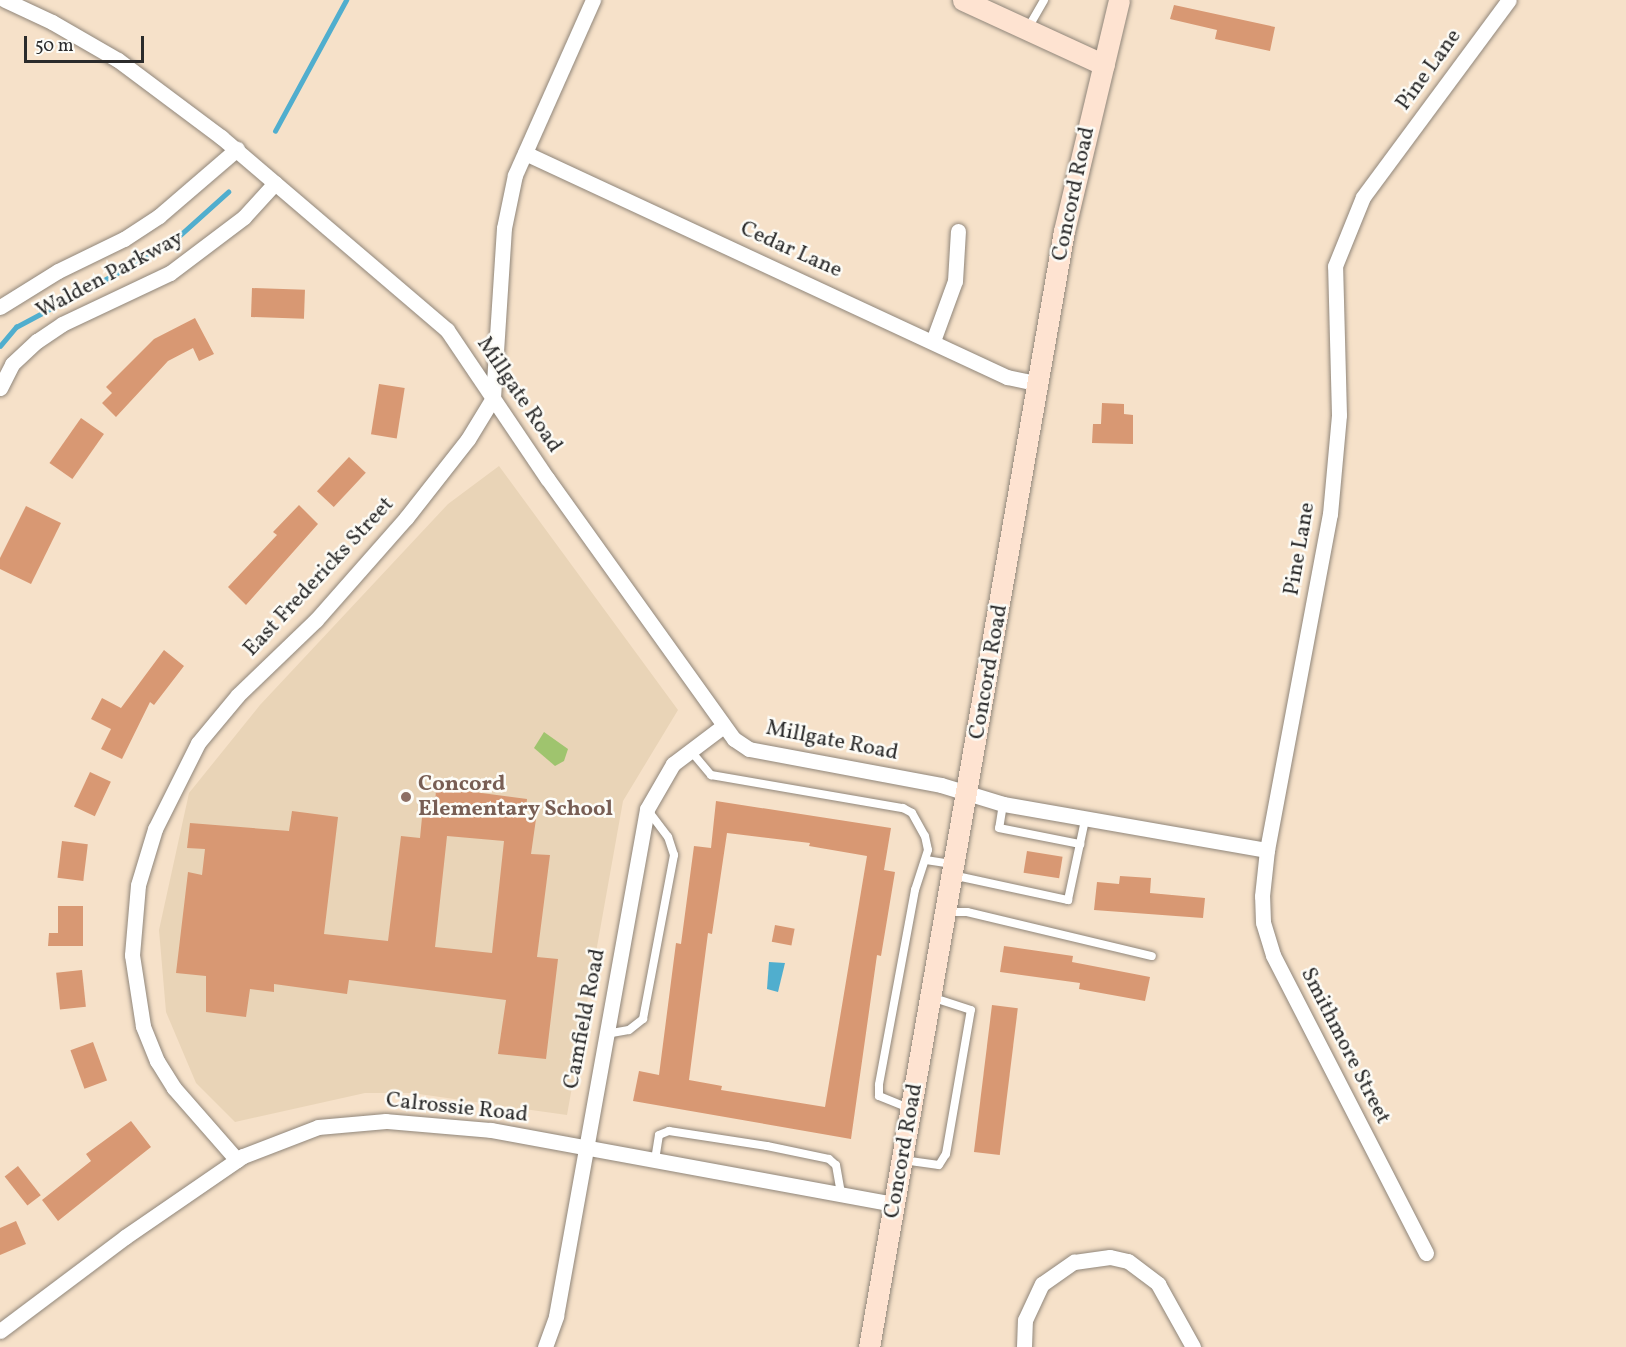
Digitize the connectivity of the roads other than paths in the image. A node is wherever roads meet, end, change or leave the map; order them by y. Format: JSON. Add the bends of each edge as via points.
{"nodes":[{"id":1,"x":5,"y":0,"type":"edge"},
{"id":2,"x":593,"y":0,"type":"edge"},
{"id":3,"x":963,"y":0,"type":"edge"},
{"id":4,"x":1044,"y":0,"type":"edge"},
{"id":5,"x":1509,"y":0,"type":"edge"},
{"id":6,"x":1116,"y":1,"type":"edge"},
{"id":7,"x":1027,"y":30,"type":"junction"},
{"id":8,"x":1104,"y":65,"type":"junction"},
{"id":9,"x":237,"y":150,"type":"junction"},
{"id":10,"x":525,"y":153,"type":"junction"},
{"id":11,"x":275,"y":183,"type":"junction"},
{"id":12,"x":958,"y":231,"type":"dead end"},
{"id":13,"x":0,"y":307,"type":"edge"},
{"id":14,"x":933,"y":341,"type":"junction"},
{"id":15,"x":1039,"y":384,"type":"junction"},
{"id":16,"x":0,"y":388,"type":"edge"},
{"id":17,"x":493,"y":398,"type":"junction"},
{"id":18,"x":722,"y":727,"type":"junction"},
{"id":19,"x":689,"y":749,"type":"junction"},
{"id":20,"x":968,"y":795,"type":"junction"},
{"id":21,"x":1003,"y":804,"type":"junction"},
{"id":22,"x":647,"y":809,"type":"junction"},
{"id":23,"x":1085,"y":820,"type":"junction"},
{"id":24,"x":1080,"y":844,"type":"junction"},
{"id":25,"x":1267,"y":850,"type":"junction"},
{"id":26,"x":926,"y":860,"type":"junction"},
{"id":27,"x":953,"y":870,"type":"junction"},
{"id":28,"x":946,"y":912,"type":"junction"},
{"id":29,"x":1152,"y":956,"type":"dead end"},
{"id":30,"x":931,"y":997,"type":"junction"},
{"id":31,"x":606,"y":1034,"type":"junction"},
{"id":32,"x":911,"y":1110,"type":"junction"},
{"id":33,"x":584,"y":1147,"type":"junction"},
{"id":34,"x":237,"y":1160,"type":"junction"},
{"id":35,"x":656,"y":1160,"type":"junction"},
{"id":36,"x":902,"y":1160,"type":"junction"},
{"id":37,"x":841,"y":1194,"type":"junction"},
{"id":38,"x":895,"y":1204,"type":"junction"},
{"id":39,"x":1426,"y":1253,"type":"dead end"},
{"id":40,"x":0,"y":1332,"type":"edge"},
{"id":41,"x":545,"y":1347,"type":"edge"},
{"id":42,"x":869,"y":1347,"type":"edge"},
{"id":43,"x":1024,"y":1347,"type":"edge"},
{"id":44,"x":1193,"y":1347,"type":"edge"}],
"edges":[{"from":1,"to":9,"type":"street","name":"Millgate Road","via":[[118,60]]},
{"from":2,"to":10,"type":"street","name":"East Fredericks Street"},
{"from":3,"to":7,"type":"street"},
{"from":4,"to":7,"type":"lane"},
{"from":5,"to":25,"type":"street","name":"Pine Lane","via":[[1363,197],[1335,266],[1339,415],[1330,514]]},
{"from":6,"to":8,"type":"street","name":"Concord Road"},
{"from":7,"to":8,"type":"street"},
{"from":8,"to":15,"type":"street","name":"Concord Road","via":[[1064,231]]},
{"from":9,"to":11,"type":"street","name":"Millgate Road"},
{"from":9,"to":13,"type":"street","name":"Walden Parkway","via":[[133,233],[58,271]]},
{"from":10,"to":14,"type":"street","name":"Cedar Lane"},
{"from":10,"to":17,"type":"street","name":"East Fredericks Street","via":[[515,175],[504,228]]},
{"from":11,"to":16,"type":"street","name":"Walden Parkway","via":[[244,218],[170,273],[62,324],[37,341],[12,364]]},
{"from":11,"to":17,"type":"street","name":"Millgate Road","via":[[447,330]]},
{"from":12,"to":14,"type":"street","via":[[955,281]]},
{"from":14,"to":15,"type":"street","name":"Cedar Lane","via":[[1007,377]]},
{"from":15,"to":20,"type":"street","name":"Concord Road"},
{"from":17,"to":18,"type":"street","name":"Millgate Road"},
{"from":17,"to":34,"type":"street","name":"East Fredericks Street","via":[[468,439],[406,518],[316,620],[238,695],[198,743],[155,829],[138,885],[132,955],[147,1041],[174,1088]]},
{"from":18,"to":19,"type":"street","name":"Camfield Road"},
{"from":18,"to":20,"type":"street","name":"Millgate Road","via":[[749,749],[941,785]]},
{"from":19,"to":22,"type":"street","name":"Camfield Road","via":[[673,764]]},
{"from":19,"to":26,"type":"lane","via":[[711,775],[903,808],[912,813],[925,836]]},
{"from":20,"to":21,"type":"street"},
{"from":20,"to":27,"type":"street","name":"Concord Road"},
{"from":21,"to":23,"type":"street"},
{"from":21,"to":24,"type":"lane","via":[[999,828]]},
{"from":22,"to":31,"type":"street","name":"Camfield Road"},
{"from":22,"to":31,"type":"lane","via":[[668,837],[674,855],[643,1019],[629,1030]]},
{"from":23,"to":24,"type":"lane"},
{"from":23,"to":25,"type":"street"},
{"from":24,"to":27,"type":"lane","via":[[1068,900]]},
{"from":25,"to":39,"type":"street","name":"Smithmore Street","via":[[1263,922],[1273,955]]},
{"from":26,"to":27,"type":"lane"},
{"from":26,"to":32,"type":"lane","via":[[915,890],[879,1085],[879,1096]]},
{"from":27,"to":28,"type":"street","name":"Concord Road"},
{"from":28,"to":29,"type":"lane","via":[[968,912]]},
{"from":28,"to":30,"type":"street","name":"Concord Road"},
{"from":30,"to":32,"type":"street","name":"Concord Road"},
{"from":30,"to":36,"type":"lane","via":[[971,1010],[946,1155],[939,1165]]},
{"from":31,"to":33,"type":"street","name":"Camfield Road"},
{"from":32,"to":36,"type":"street","name":"Concord Road"},
{"from":33,"to":34,"type":"street","name":"Calrossie Road","via":[[491,1130],[386,1121],[318,1127]]},
{"from":33,"to":35,"type":"street","name":"Calrossie Road"},
{"from":33,"to":41,"type":"street","name":"Camfield Road","via":[[556,1316]]},
{"from":34,"to":40,"type":"street","name":"Calrossie Road","via":[[125,1237]]},
{"from":35,"to":37,"type":"street","name":"Calrossie Road"},
{"from":35,"to":37,"type":"lane","via":[[659,1135],[669,1131],[767,1146],[829,1159],[836,1165]]},
{"from":36,"to":38,"type":"street","name":"Concord Road"},
{"from":37,"to":38,"type":"street","name":"Calrossie Road"},
{"from":38,"to":42,"type":"street","name":"Concord Road"},
{"from":43,"to":44,"type":"street","via":[[1025,1320],[1042,1284],[1074,1262],[1110,1257],[1144,1271],[1158,1284]]}]}
